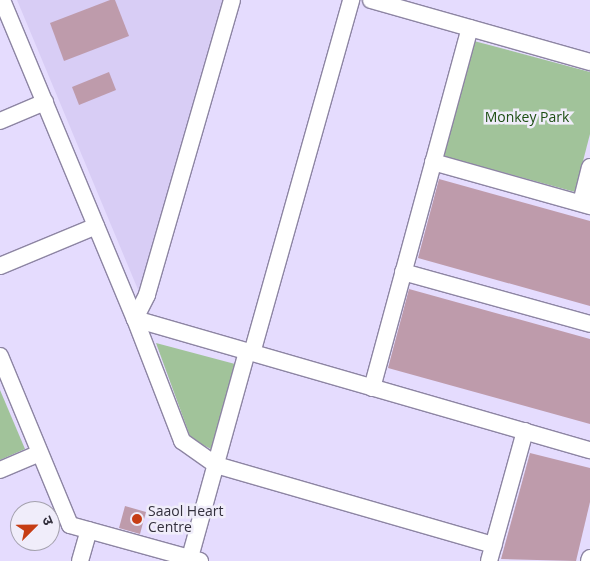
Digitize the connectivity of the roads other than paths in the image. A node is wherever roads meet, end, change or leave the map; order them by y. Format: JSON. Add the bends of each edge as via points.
{"nodes":[{"id":1,"x":2,"y":0,"type":"edge"},
{"id":2,"x":232,"y":0,"type":"edge"},
{"id":3,"x":352,"y":0,"type":"edge"},
{"id":4,"x":371,"y":0,"type":"edge"},
{"id":5,"x":470,"y":28,"type":"junction"},
{"id":6,"x":590,"y":62,"type":"edge"},
{"id":7,"x":45,"y":102,"type":"junction"},
{"id":8,"x":0,"y":121,"type":"edge"},
{"id":9,"x":433,"y":162,"type":"junction"},
{"id":10,"x":590,"y":167,"type":"edge"},
{"id":11,"x":585,"y":204,"type":"edge"},
{"id":12,"x":96,"y":226,"type":"junction"},
{"id":13,"x":0,"y":266,"type":"edge"},
{"id":14,"x":403,"y":272,"type":"junction"},
{"id":15,"x":135,"y":319,"type":"junction"},
{"id":16,"x":590,"y":324,"type":"edge"},
{"id":17,"x":249,"y":352,"type":"junction"},
{"id":18,"x":0,"y":356,"type":"edge"},
{"id":19,"x":372,"y":388,"type":"junction"},
{"id":20,"x":525,"y":431,"type":"junction"},
{"id":21,"x":590,"y":450,"type":"edge"},
{"id":22,"x":40,"y":453,"type":"junction"},
{"id":23,"x":216,"y":465,"type":"junction"},
{"id":24,"x":0,"y":470,"type":"edge"},
{"id":25,"x":89,"y":530,"type":"junction"},
{"id":26,"x":492,"y":553,"type":"edge"},
{"id":27,"x":193,"y":560,"type":"edge"},
{"id":28,"x":80,"y":561,"type":"edge"}],
"edges":[{"from":1,"to":7,"type":"street"},
{"from":2,"to":15,"type":"street","via":[[147,295]]},
{"from":3,"to":17,"type":"street"},
{"from":4,"to":5,"type":"street"},
{"from":5,"to":6,"type":"street"},
{"from":5,"to":9,"type":"street"},
{"from":7,"to":8,"type":"street"},
{"from":7,"to":12,"type":"street"},
{"from":9,"to":11,"type":"street"},
{"from":9,"to":14,"type":"street"},
{"from":10,"to":11,"type":"street"},
{"from":12,"to":13,"type":"street"},
{"from":12,"to":15,"type":"street"},
{"from":14,"to":16,"type":"street"},
{"from":14,"to":19,"type":"street"},
{"from":15,"to":17,"type":"street"},
{"from":15,"to":23,"type":"street","via":[[182,441]]},
{"from":17,"to":19,"type":"street"},
{"from":17,"to":23,"type":"street"},
{"from":18,"to":22,"type":"street"},
{"from":19,"to":20,"type":"street"},
{"from":20,"to":21,"type":"street"},
{"from":20,"to":26,"type":"street"},
{"from":22,"to":24,"type":"street"},
{"from":22,"to":25,"type":"street","via":[[68,522]]},
{"from":23,"to":26,"type":"street"},
{"from":23,"to":27,"type":"street"},
{"from":25,"to":27,"type":"street"},
{"from":25,"to":28,"type":"street"}]}
